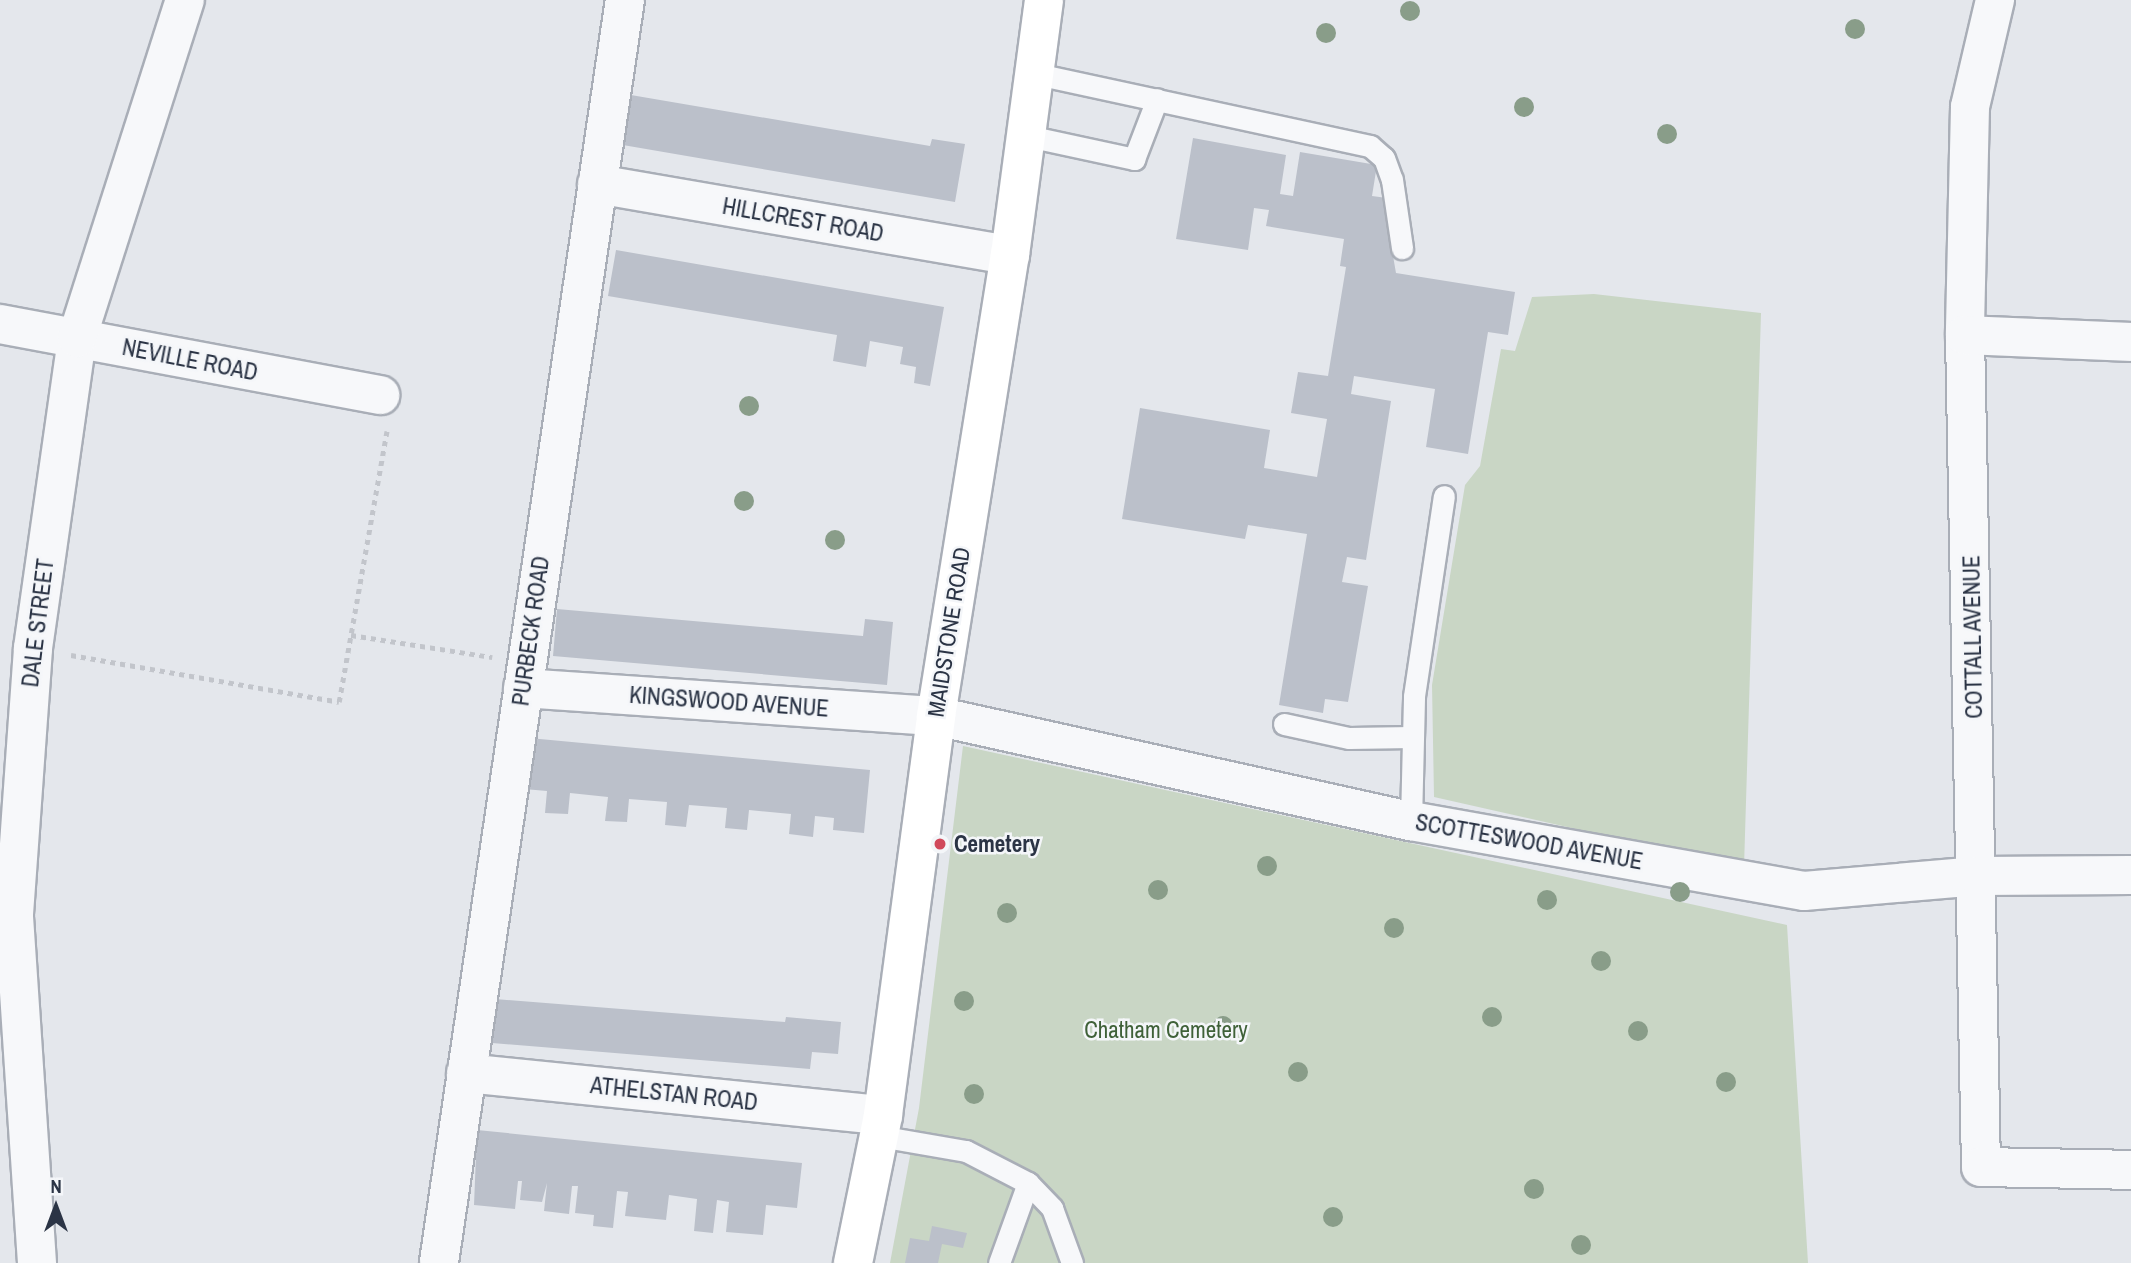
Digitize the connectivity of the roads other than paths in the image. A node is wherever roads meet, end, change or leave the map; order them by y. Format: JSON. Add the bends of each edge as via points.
{"nodes":[{"id":1,"x":186,"y":0,"type":"edge"},
{"id":2,"x":625,"y":0,"type":"edge"},
{"id":3,"x":1044,"y":0,"type":"edge"},
{"id":4,"x":1995,"y":0,"type":"edge"},
{"id":5,"x":1032,"y":73,"type":"junction"},
{"id":6,"x":1157,"y":99,"type":"junction"},
{"id":7,"x":1023,"y":135,"type":"junction"},
{"id":8,"x":597,"y":184,"type":"junction"},
{"id":9,"x":1402,"y":248,"type":"dead end"},
{"id":10,"x":1010,"y":255,"type":"junction"},
{"id":11,"x":0,"y":324,"type":"edge"},
{"id":12,"x":1965,"y":335,"type":"junction"},
{"id":13,"x":77,"y":338,"type":"junction"},
{"id":14,"x":2131,"y":342,"type":"edge"},
{"id":15,"x":380,"y":396,"type":"road end"},
{"id":16,"x":1444,"y":496,"type":"dead end"},
{"id":17,"x":523,"y":688,"type":"junction"},
{"id":18,"x":936,"y":716,"type":"junction"},
{"id":19,"x":1284,"y":724,"type":"dead end"},
{"id":20,"x":1412,"y":737,"type":"junction"},
{"id":21,"x":1395,"y":817,"type":"junction"},
{"id":22,"x":2131,"y":875,"type":"edge"},
{"id":23,"x":1978,"y":876,"type":"junction"},
{"id":24,"x":7,"y":913,"type":"edge"},
{"id":25,"x":466,"y":1073,"type":"junction"},
{"id":26,"x":881,"y":1126,"type":"junction"},
{"id":27,"x":2131,"y":1170,"type":"edge"},
{"id":28,"x":1028,"y":1183,"type":"junction"},
{"id":29,"x":439,"y":1262,"type":"edge"},
{"id":30,"x":37,"y":1263,"type":"edge"},
{"id":31,"x":853,"y":1263,"type":"edge"},
{"id":32,"x":999,"y":1263,"type":"edge"},
{"id":33,"x":1072,"y":1263,"type":"edge"}],
"edges":[{"from":1,"to":13,"type":"street","name":"DALE STREET"},
{"from":2,"to":8,"type":"street","name":"PURBECK ROAD"},
{"from":3,"to":5,"type":"main road","name":"MAIDSTONE ROAD"},
{"from":4,"to":12,"type":"street","name":"COTTALL AVENUE","via":[[1970,107]]},
{"from":5,"to":6,"type":"lane"},
{"from":5,"to":7,"type":"main road","name":"MAIDSTONE ROAD"},
{"from":6,"to":7,"type":"lane","via":[[1134,159]]},
{"from":6,"to":9,"type":"lane","via":[[1370,146],[1384,158],[1392,180]]},
{"from":7,"to":10,"type":"main road","name":"MAIDSTONE ROAD"},
{"from":8,"to":10,"type":"street","name":"HILLCREST ROAD"},
{"from":8,"to":17,"type":"street","name":"PURBECK ROAD"},
{"from":10,"to":18,"type":"main road","name":"MAIDSTONE ROAD"},
{"from":11,"to":13,"type":"street","name":"NEVILLE ROAD"},
{"from":12,"to":14,"type":"street"},
{"from":12,"to":23,"type":"street","name":"COTTALL AVENUE"},
{"from":13,"to":15,"type":"street","name":"NEVILLE ROAD"},
{"from":13,"to":24,"type":"street","name":"DALE STREET","via":[[33,648]]},
{"from":16,"to":20,"type":"lane"},
{"from":17,"to":18,"type":"street","name":"KINGSWOOD AVENUE"},
{"from":17,"to":25,"type":"street","name":"PURBECK ROAD"},
{"from":18,"to":21,"type":"street","name":"SCOTTESWOOD AVENUE"},
{"from":18,"to":26,"type":"main road","name":"MAIDSTONE ROAD"},
{"from":19,"to":20,"type":"lane","via":[[1349,738]]},
{"from":20,"to":21,"type":"lane"},
{"from":21,"to":23,"type":"street","name":"SCOTTESWOOD AVENUE","via":[[1804,891]]},
{"from":22,"to":23,"type":"street","name":"SCOTTESWOOD AVENUE"},
{"from":23,"to":27,"type":"street","name":"COTTALL AVENUE","via":[[1981,1167]]},
{"from":24,"to":30,"type":"street","name":"DALE STREET"},
{"from":25,"to":26,"type":"street","name":"ATHELSTAN ROAD"},
{"from":25,"to":29,"type":"street","name":"PURBECK ROAD"},
{"from":26,"to":28,"type":"lane","via":[[966,1151]]},
{"from":26,"to":31,"type":"main road","name":"MAIDSTONE ROAD"},
{"from":28,"to":32,"type":"lane"},
{"from":28,"to":33,"type":"lane","via":[[1052,1208]]}]}
